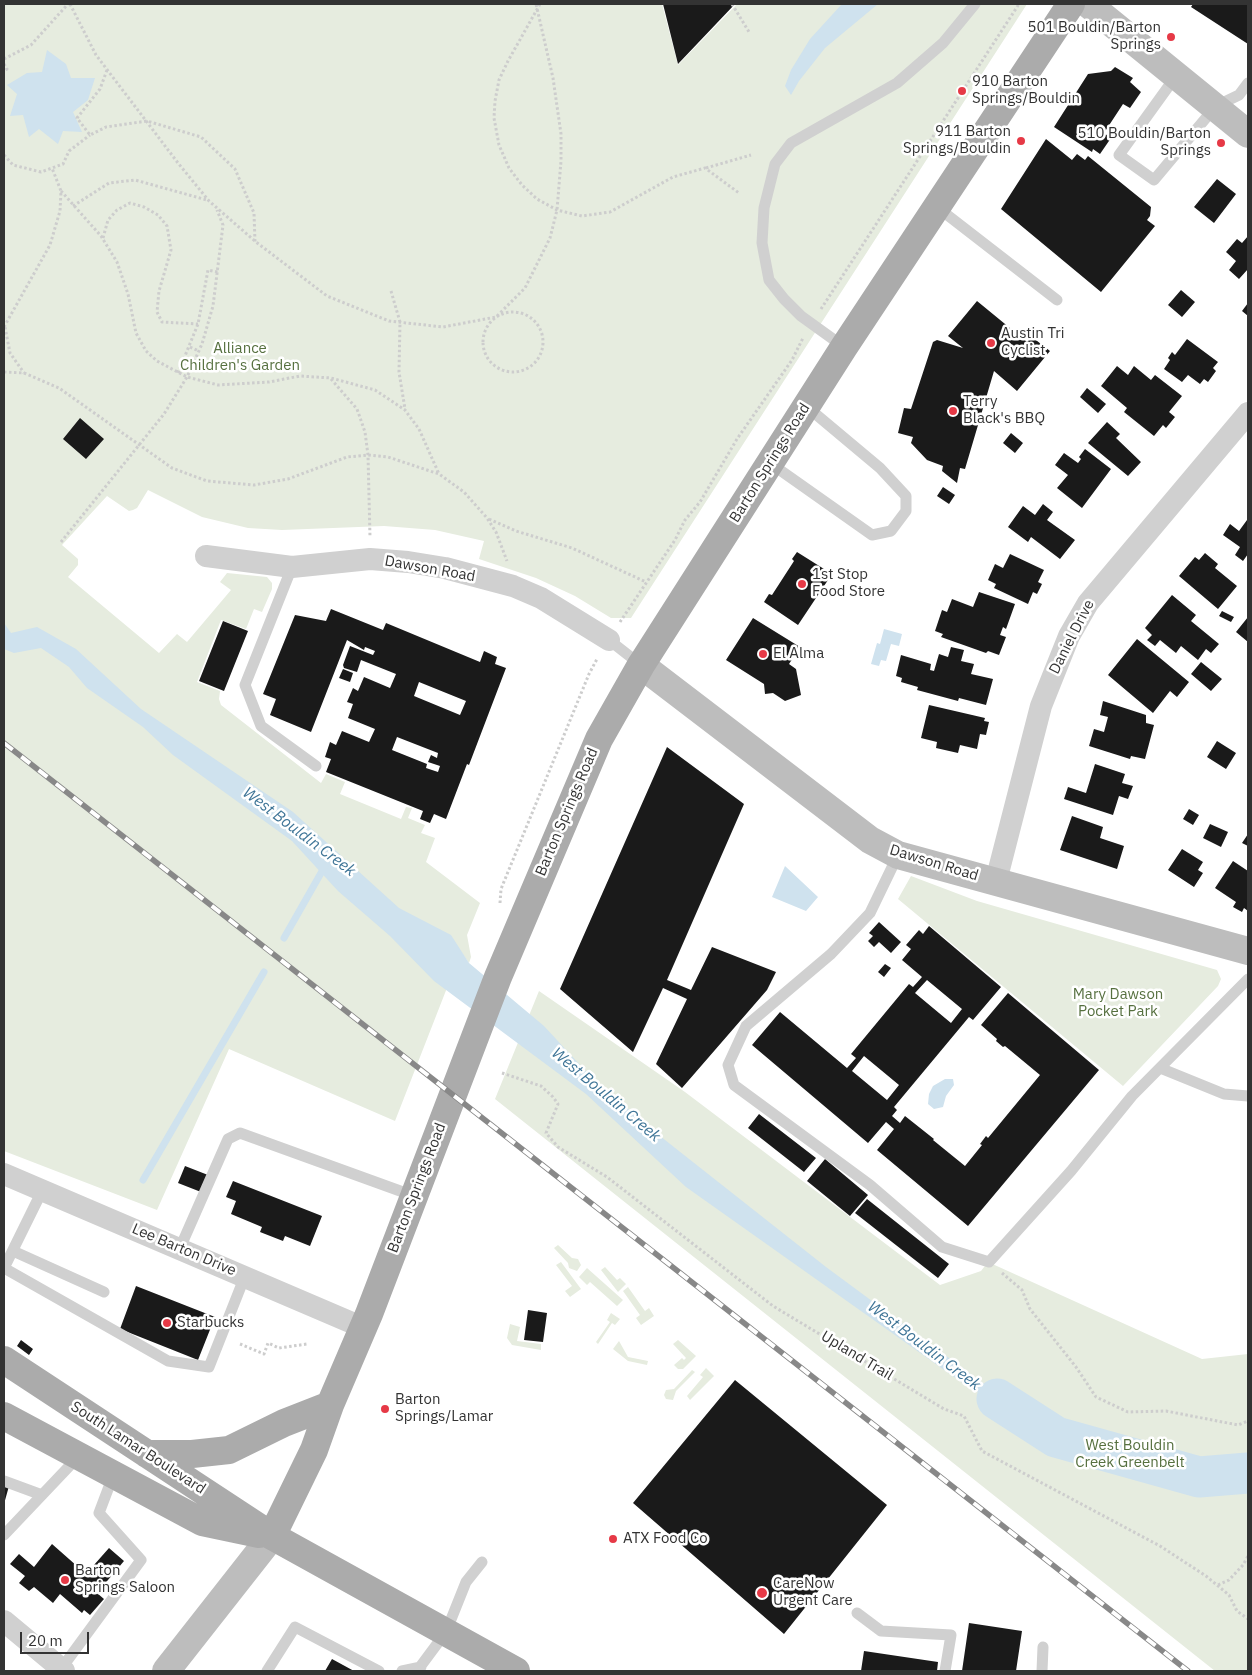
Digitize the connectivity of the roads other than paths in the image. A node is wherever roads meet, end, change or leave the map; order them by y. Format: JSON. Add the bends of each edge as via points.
{"nodes":[{"id":1,"x":975,"y":4,"type":"edge"},
{"id":2,"x":1071,"y":4,"type":"edge"},
{"id":3,"x":1088,"y":4,"type":"edge"},
{"id":4,"x":1177,"y":75,"type":"junction"},
{"id":5,"x":1248,"y":83,"type":"edge"},
{"id":6,"x":1216,"y":106,"type":"junction"},
{"id":7,"x":1248,"y":134,"type":"edge"},
{"id":8,"x":936,"y":207,"type":"junction"},
{"id":9,"x":1057,"y":300,"type":"dead end"},
{"id":10,"x":844,"y":347,"type":"junction"},
{"id":11,"x":806,"y":406,"type":"junction"},
{"id":12,"x":1248,"y":412,"type":"edge"},
{"id":13,"x":770,"y":463,"type":"junction"},
{"id":14,"x":206,"y":556,"type":"dead end"},
{"id":15,"x":292,"y":567,"type":"junction"},
{"id":16,"x":609,"y":640,"type":"joint"},
{"id":17,"x":641,"y":665,"type":"junction"},
{"id":18,"x":316,"y":766,"type":"dead end"},
{"id":19,"x":898,"y":855,"type":"junction"},
{"id":20,"x":996,"y":881,"type":"junction"},
{"id":21,"x":1248,"y":951,"type":"edge"},
{"id":22,"x":1248,"y":979,"type":"edge"},
{"id":23,"x":1160,"y":1068,"type":"junction"},
{"id":24,"x":1248,"y":1096,"type":"edge"},
{"id":25,"x":4,"y":1174,"type":"edge"},
{"id":26,"x":43,"y":1189,"type":"junction"},
{"id":27,"x":414,"y":1196,"type":"junction"},
{"id":28,"x":180,"y":1248,"type":"junction"},
{"id":29,"x":13,"y":1251,"type":"junction"},
{"id":30,"x":4,"y":1268,"type":"edge"},
{"id":31,"x":245,"y":1276,"type":"junction"},
{"id":32,"x":104,"y":1292,"type":"dead end"},
{"id":33,"x":364,"y":1328,"type":"junction"},
{"id":34,"x":4,"y":1360,"type":"edge"},
{"id":35,"x":330,"y":1405,"type":"junction"},
{"id":36,"x":4,"y":1416,"type":"edge"},
{"id":37,"x":147,"y":1454,"type":"junction"},
{"id":38,"x":79,"y":1456,"type":"junction"},
{"id":39,"x":113,"y":1476,"type":"junction"},
{"id":40,"x":4,"y":1481,"type":"edge"},
{"id":41,"x":42,"y":1495,"type":"junction"},
{"id":42,"x":8,"y":1523,"type":"edge"},
{"id":43,"x":4,"y":1535,"type":"edge"},
{"id":44,"x":272,"y":1536,"type":"junction"},
{"id":45,"x":482,"y":1562,"type":"dead end"},
{"id":46,"x":857,"y":1613,"type":"dead end"},
{"id":47,"x":4,"y":1621,"type":"edge"},
{"id":48,"x":446,"y":1632,"type":"junction"},
{"id":49,"x":1043,"y":1647,"type":"dead end"},
{"id":50,"x":419,"y":1669,"type":"edge"},
{"id":51,"x":63,"y":1670,"type":"edge"},
{"id":52,"x":166,"y":1671,"type":"edge"},
{"id":53,"x":267,"y":1671,"type":"edge"},
{"id":54,"x":379,"y":1671,"type":"edge"},
{"id":55,"x":402,"y":1671,"type":"edge"},
{"id":56,"x":516,"y":1671,"type":"edge"},
{"id":57,"x":945,"y":1671,"type":"edge"},
{"id":58,"x":1042,"y":1671,"type":"edge"}],
"edges":[{"from":1,"to":10,"type":"lane","via":[[943,43],[898,82],[791,143],[775,164],[764,208],[762,244],[769,280],[801,316]]},
{"from":2,"to":8,"type":"main road","name":"Barton Springs Road"},
{"from":3,"to":4,"type":"street"},
{"from":4,"to":6,"type":"street"},
{"from":4,"to":6,"type":"lane","via":[[1119,155],[1154,180]]},
{"from":5,"to":6,"type":"lane","via":[[1239,95]]},
{"from":6,"to":7,"type":"street"},
{"from":8,"to":9,"type":"lane"},
{"from":8,"to":10,"type":"main road","name":"Barton Springs Road"},
{"from":10,"to":11,"type":"main road","name":"Barton Springs Road"},
{"from":11,"to":13,"type":"main road","name":"Barton Springs Road"},
{"from":11,"to":13,"type":"lane","via":[[880,468],[906,496],[906,511],[891,531],[872,535]]},
{"from":12,"to":20,"type":"street","name":"Daniel Drive","via":[[1088,602],[1041,706]]},
{"from":13,"to":17,"type":"main road","name":"Barton Springs Road"},
{"from":14,"to":15,"type":"street","name":"Dawson Road"},
{"from":15,"to":16,"type":"street","name":"Dawson Road","via":[[370,559],[445,568],[513,586],[541,598]]},
{"from":15,"to":18,"type":"lane","via":[[245,685],[261,726]]},
{"from":16,"to":17,"type":"lane"},
{"from":17,"to":19,"type":"street","name":"Dawson Road","via":[[870,840]]},
{"from":17,"to":27,"type":"main road","name":"Barton Springs Road","via":[[599,739],[498,976]]},
{"from":19,"to":20,"type":"street","name":"Dawson Road"},
{"from":19,"to":23,"type":"lane","via":[[870,912],[831,954],[746,1026],[728,1065],[734,1085],[870,1186],[942,1247],[989,1262]]},
{"from":20,"to":21,"type":"street","name":"Dawson Road"},
{"from":22,"to":23,"type":"lane"},
{"from":23,"to":24,"type":"lane","via":[[1224,1094]]},
{"from":25,"to":26,"type":"street","name":"Lee Barton Drive"},
{"from":26,"to":28,"type":"street","name":"Lee Barton Drive"},
{"from":26,"to":29,"type":"lane"},
{"from":27,"to":28,"type":"lane","via":[[240,1133],[228,1139]]},
{"from":27,"to":33,"type":"main road","name":"Barton Springs Road"},
{"from":28,"to":31,"type":"street","name":"Lee Barton Drive"},
{"from":29,"to":30,"type":"lane"},
{"from":29,"to":32,"type":"lane"},
{"from":30,"to":31,"type":"lane","via":[[168,1361],[209,1367]]},
{"from":31,"to":33,"type":"street","name":"Lee Barton Drive"},
{"from":33,"to":35,"type":"main road","name":"Barton Springs Road"},
{"from":34,"to":37,"type":"main road","name":"South Lamar Boulevard"},
{"from":35,"to":37,"type":"main road","via":[[284,1422],[230,1450]]},
{"from":35,"to":44,"type":"main road","name":"Barton Springs Road","via":[[314,1450]]},
{"from":36,"to":38,"type":"main road","name":"South Lamar Boulevard"},
{"from":37,"to":44,"type":"main road","name":"South Lamar Boulevard"},
{"from":38,"to":39,"type":"main road","name":"South Lamar Boulevard"},
{"from":38,"to":41,"type":"lane"},
{"from":39,"to":44,"type":"main road","name":"South Lamar Boulevard","via":[[202,1522]]},
{"from":39,"to":51,"type":"lane","via":[[100,1513],[141,1560]]},
{"from":40,"to":41,"type":"lane"},
{"from":41,"to":42,"type":"lane"},
{"from":42,"to":43,"type":"lane"},
{"from":44,"to":48,"type":"main road","name":"South Lamar Boulevard"},
{"from":44,"to":52,"type":"street","name":"Barton Springs Road"},
{"from":45,"to":48,"type":"lane","via":[[466,1582]]},
{"from":46,"to":57,"type":"lane","via":[[881,1631],[951,1634]]},
{"from":47,"to":51,"type":"street"},
{"from":48,"to":50,"type":"lane"},
{"from":48,"to":56,"type":"main road","name":"South Lamar Boulevard"},
{"from":49,"to":58,"type":"lane"},
{"from":50,"to":55,"type":"lane"},
{"from":53,"to":54,"type":"lane","via":[[295,1628]]}]}
